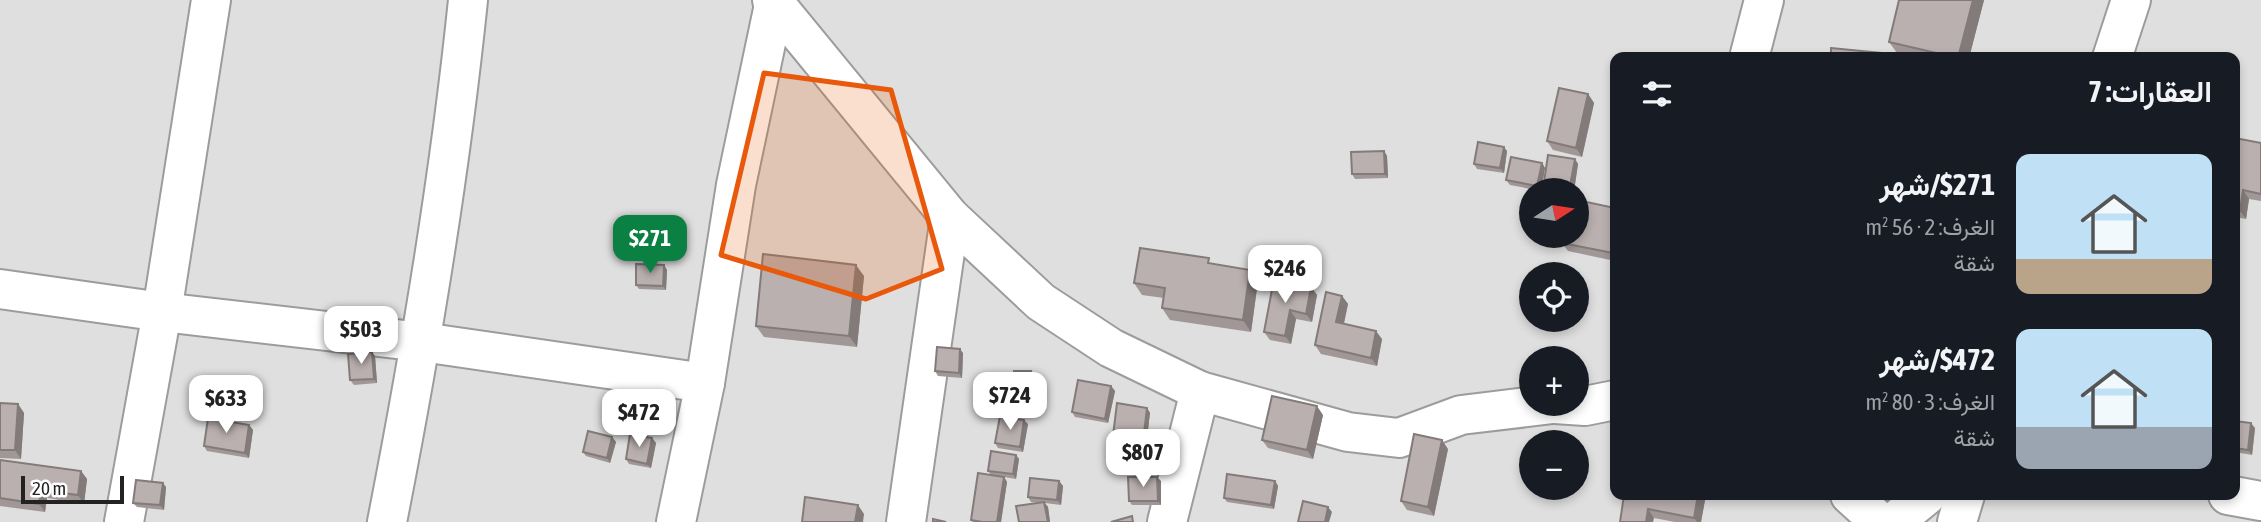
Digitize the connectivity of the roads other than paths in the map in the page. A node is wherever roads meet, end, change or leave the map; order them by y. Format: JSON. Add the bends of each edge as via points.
{"nodes":[{"id":1,"x":211,"y":0,"type":"edge"},
{"id":2,"x":468,"y":0,"type":"edge"},
{"id":3,"x":1764,"y":0,"type":"edge"},
{"id":4,"x":2131,"y":0,"type":"edge"},
{"id":5,"x":774,"y":1,"type":"edge"},
{"id":6,"x":1751,"y":52,"type":"edge"},
{"id":7,"x":2114,"y":52,"type":"edge"},
{"id":8,"x":950,"y":218,"type":"junction"},
{"id":9,"x":0,"y":289,"type":"edge"},
{"id":10,"x":162,"y":312,"type":"junction"},
{"id":11,"x":422,"y":342,"type":"junction"},
{"id":12,"x":705,"y":383,"type":"junction"},
{"id":13,"x":1200,"y":391,"type":"junction"},
{"id":14,"x":1610,"y":401,"type":"edge"},
{"id":15,"x":1589,"y":405,"type":"edge"},
{"id":16,"x":1519,"y":408,"type":"edge"},
{"id":17,"x":2240,"y":497,"type":"edge"},
{"id":18,"x":1856,"y":500,"type":"edge"},
{"id":19,"x":1921,"y":500,"type":"edge"},
{"id":20,"x":1964,"y":500,"type":"edge"},
{"id":21,"x":2261,"y":501,"type":"edge"},
{"id":22,"x":124,"y":522,"type":"edge"},
{"id":23,"x":387,"y":522,"type":"edge"},
{"id":24,"x":676,"y":522,"type":"edge"},
{"id":25,"x":906,"y":522,"type":"edge"},
{"id":26,"x":1167,"y":522,"type":"edge"},
{"id":27,"x":1880,"y":522,"type":"edge"},
{"id":28,"x":1894,"y":522,"type":"edge"},
{"id":29,"x":1957,"y":522,"type":"edge"}],
"edges":[{"from":1,"to":10,"type":"street"},
{"from":2,"to":11,"type":"street"},
{"from":3,"to":6,"type":"street"},
{"from":4,"to":7,"type":"street"},
{"from":5,"to":8,"type":"street"},
{"from":5,"to":12,"type":"street","via":[[736,184]]},
{"from":8,"to":13,"type":"street","via":[[1041,302],[1111,348]]},
{"from":8,"to":25,"type":"street"},
{"from":9,"to":10,"type":"street"},
{"from":10,"to":11,"type":"street"},
{"from":10,"to":22,"type":"street"},
{"from":11,"to":12,"type":"street"},
{"from":11,"to":23,"type":"street"},
{"from":12,"to":24,"type":"street"},
{"from":13,"to":16,"type":"street","via":[[1348,432],[1399,438],[1461,415]]},
{"from":13,"to":26,"type":"street"},
{"from":14,"to":15,"type":"street"},
{"from":17,"to":21,"type":"street"},
{"from":18,"to":27,"type":"street"},
{"from":19,"to":28,"type":"street"},
{"from":20,"to":29,"type":"street"}]}
